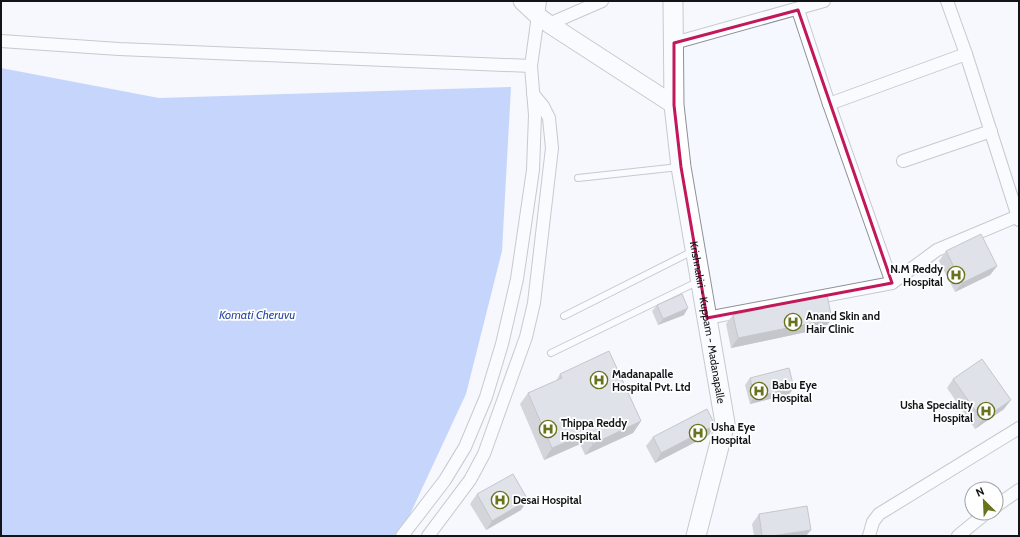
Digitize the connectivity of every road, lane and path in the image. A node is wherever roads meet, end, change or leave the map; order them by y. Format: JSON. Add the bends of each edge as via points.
{"nodes":[{"id":1,"x":522,"y":1,"type":"edge"},
{"id":2,"x":602,"y":1,"type":"edge"},
{"id":3,"x":673,"y":1,"type":"edge"},
{"id":4,"x":824,"y":1,"type":"edge"},
{"id":5,"x":947,"y":1,"type":"edge"},
{"id":6,"x":798,"y":10,"type":"junction"},
{"id":7,"x":542,"y":14,"type":"edge"},
{"id":8,"x":1,"y":42,"type":"edge"},
{"id":9,"x":674,"y":44,"type":"junction"},
{"id":10,"x":966,"y":54,"type":"junction"},
{"id":11,"x":531,"y":66,"type":"junction"},
{"id":12,"x":533,"y":94,"type":"junction"},
{"id":13,"x":829,"y":104,"type":"junction"},
{"id":14,"x":674,"y":105,"type":"junction"},
{"id":15,"x":991,"y":131,"type":"junction"},
{"id":16,"x":903,"y":161,"type":"dead end"},
{"id":17,"x":681,"y":167,"type":"junction"},
{"id":18,"x":578,"y":178,"type":"dead end"},
{"id":19,"x":1018,"y":218,"type":"edge"},
{"id":20,"x":694,"y":250,"type":"junction"},
{"id":21,"x":699,"y":281,"type":"junction"},
{"id":22,"x":892,"y":283,"type":"junction"},
{"id":23,"x":564,"y":316,"type":"dead end"},
{"id":24,"x":707,"y":318,"type":"junction"},
{"id":25,"x":551,"y":353,"type":"dead end"},
{"id":26,"x":1019,"y":428,"type":"edge"},
{"id":27,"x":1019,"y":490,"type":"edge"},
{"id":28,"x":1004,"y":500,"type":"edge"},
{"id":29,"x":976,"y":521,"type":"edge"},
{"id":30,"x":402,"y":536,"type":"edge"},
{"id":31,"x":428,"y":536,"type":"edge"},
{"id":32,"x":696,"y":536,"type":"edge"},
{"id":33,"x":869,"y":536,"type":"edge"},
{"id":34,"x":958,"y":536,"type":"edge"}],
"edges":[{"from":1,"to":7,"type":"street"},
{"from":2,"to":7,"type":"street"},
{"from":3,"to":9,"type":"main road","name":"Krishnakiri - Kuppam - Madanapalle"},
{"from":4,"to":6,"type":"street"},
{"from":5,"to":10,"type":"street"},
{"from":6,"to":9,"type":"street"},
{"from":6,"to":13,"type":"street"},
{"from":7,"to":11,"type":"street"},
{"from":7,"to":14,"type":"street"},
{"from":8,"to":11,"type":"street"},
{"from":9,"to":14,"type":"main road","name":"Krishnakiri - Kuppam - Madanapalle"},
{"from":10,"to":13,"type":"street"},
{"from":10,"to":15,"type":"street"},
{"from":11,"to":12,"type":"street"},
{"from":12,"to":30,"type":"street","via":[[533,170],[518,279],[502,344],[486,397],[465,447],[445,480]]},
{"from":12,"to":31,"type":"street","via":[[549,118],[552,148],[534,303],[526,337],[484,454],[470,480]]},
{"from":13,"to":22,"type":"street"},
{"from":14,"to":17,"type":"main road","name":"Krishnakiri - Kuppam - Madanapalle"},
{"from":15,"to":16,"type":"street"},
{"from":15,"to":19,"type":"street"},
{"from":17,"to":18,"type":"lane"},
{"from":17,"to":20,"type":"main road","name":"Krishnakiri - Kuppam - Madanapalle"},
{"from":19,"to":22,"type":"street","via":[[937,250]]},
{"from":20,"to":21,"type":"main road","name":"Krishnakiri - Kuppam - Madanapalle"},
{"from":20,"to":23,"type":"lane"},
{"from":21,"to":24,"type":"main road","name":"Krishnakiri - Kuppam - Madanapalle"},
{"from":21,"to":25,"type":"lane"},
{"from":22,"to":24,"type":"street"},
{"from":24,"to":32,"type":"main road","name":"Krishnakiri - Kuppam - Madanapalle","via":[[725,424]]},
{"from":26,"to":33,"type":"street","via":[[879,514],[873,522]]},
{"from":27,"to":28,"type":"street"},
{"from":29,"to":34,"type":"street"}]}
